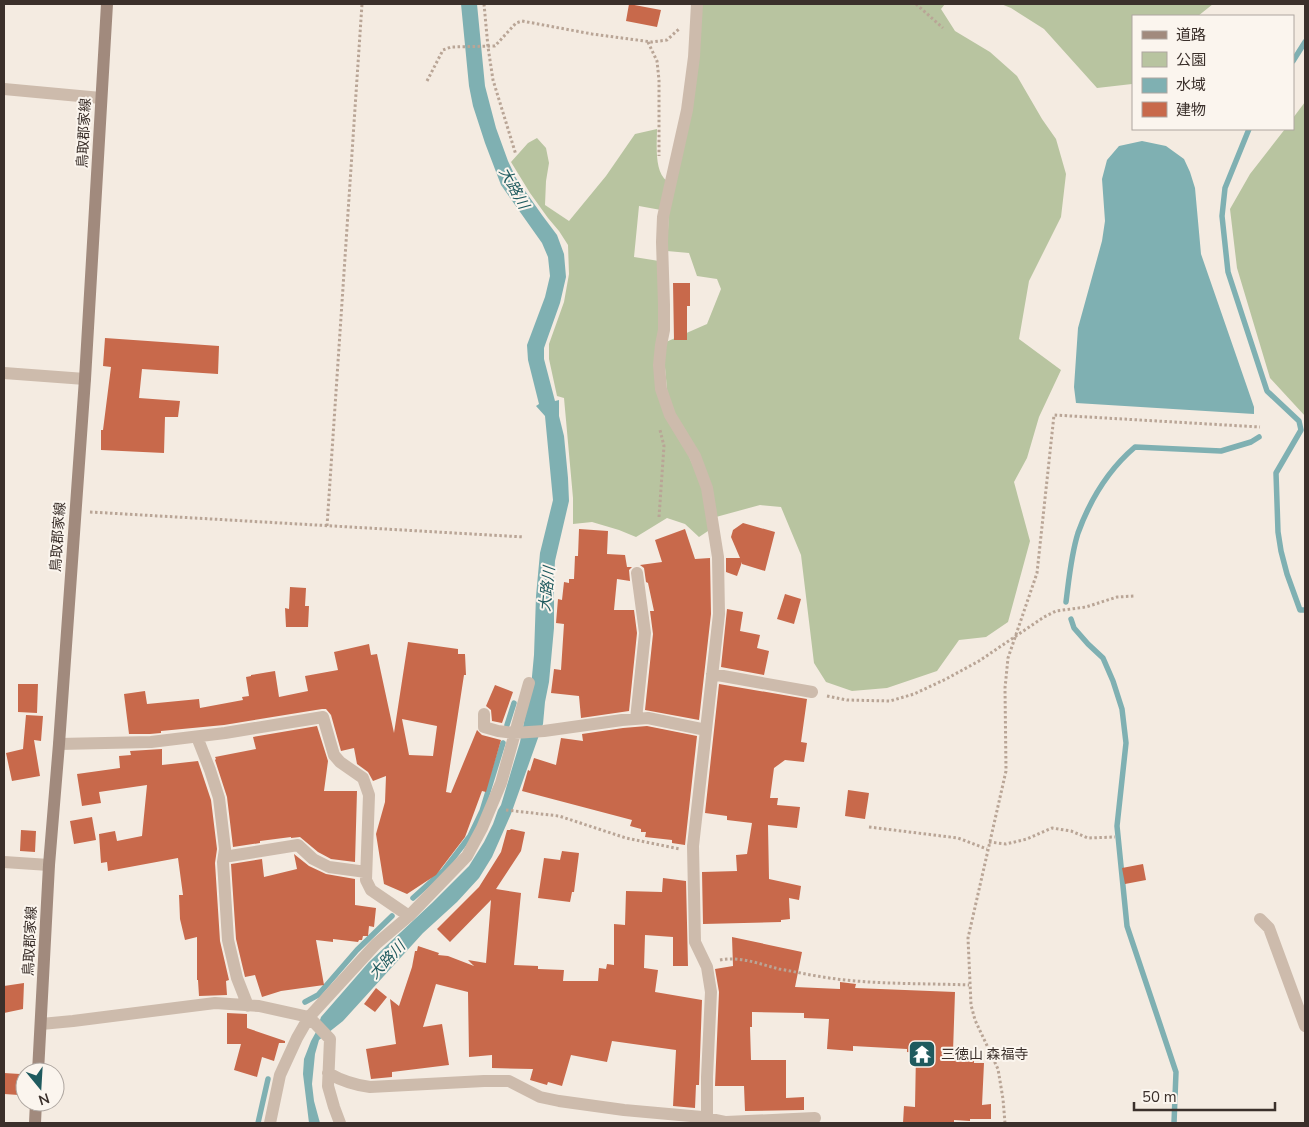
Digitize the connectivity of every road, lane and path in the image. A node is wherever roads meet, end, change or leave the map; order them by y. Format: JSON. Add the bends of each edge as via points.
{"nodes":[{"id":1,"x":107,"y":4,"type":"edge"},
{"id":2,"x":362,"y":4,"type":"edge"},
{"id":3,"x":484,"y":4,"type":"edge"},
{"id":4,"x":697,"y":4,"type":"edge"},
{"id":5,"x":916,"y":4,"type":"edge"},
{"id":6,"x":943,"y":28,"type":"dead end"},
{"id":7,"x":648,"y":41,"type":"junction"},
{"id":8,"x":488,"y":47,"type":"junction"},
{"id":9,"x":427,"y":81,"type":"dead end"},
{"id":10,"x":4,"y":89,"type":"edge"},
{"id":11,"x":101,"y":98,"type":"junction"},
{"id":12,"x":516,"y":155,"type":"dead end"},
{"id":13,"x":659,"y":157,"type":"dead end"},
{"id":14,"x":4,"y":373,"type":"edge"},
{"id":15,"x":84,"y":379,"type":"junction"},
{"id":16,"x":1260,"y":427,"type":"dead end"},
{"id":17,"x":75,"y":512,"type":"junction"},
{"id":18,"x":327,"y":526,"type":"junction"},
{"id":19,"x":524,"y":538,"type":"dead end"},
{"id":20,"x":636,"y":573,"type":"dead end"},
{"id":21,"x":1135,"y":596,"type":"dead end"},
{"id":22,"x":712,"y":674,"type":"junction"},
{"id":23,"x":528,"y":683,"type":"dead end"},
{"id":24,"x":812,"y":692,"type":"joint"},
{"id":25,"x":484,"y":714,"type":"dead end"},
{"id":26,"x":636,"y":719,"type":"junction"},
{"id":27,"x":706,"y":730,"type":"junction"},
{"id":28,"x":514,"y":733,"type":"junction"},
{"id":29,"x":198,"y":737,"type":"junction"},
{"id":30,"x":59,"y":744,"type":"junction"},
{"id":31,"x":491,"y":807,"type":"junction"},
{"id":32,"x":869,"y":827,"type":"dead end"},
{"id":33,"x":1115,"y":837,"type":"dead end"},
{"id":34,"x":989,"y":842,"type":"junction"},
{"id":35,"x":987,"y":849,"type":"junction"},
{"id":36,"x":692,"y":851,"type":"junction"},
{"id":37,"x":224,"y":857,"type":"junction"},
{"id":38,"x":4,"y":862,"type":"edge"},
{"id":39,"x":49,"y":864,"type":"junction"},
{"id":40,"x":366,"y":872,"type":"junction"},
{"id":41,"x":408,"y":916,"type":"junction"},
{"id":42,"x":1260,"y":919,"type":"dead end"},
{"id":43,"x":705,"y":963,"type":"junction"},
{"id":44,"x":969,"y":985,"type":"junction"},
{"id":45,"x":248,"y":1006,"type":"junction"},
{"id":46,"x":311,"y":1020,"type":"junction"},
{"id":47,"x":41,"y":1024,"type":"junction"},
{"id":48,"x":1305,"y":1026,"type":"edge"},
{"id":49,"x":39,"y":1062,"type":"edge"},
{"id":50,"x":328,"y":1073,"type":"junction"},
{"id":51,"x":707,"y":1118,"type":"junction"},
{"id":52,"x":815,"y":1118,"type":"dead end"},
{"id":53,"x":270,"y":1123,"type":"edge"},
{"id":54,"x":340,"y":1123,"type":"edge"},
{"id":55,"x":740,"y":1123,"type":"edge"},
{"id":56,"x":1005,"y":1123,"type":"edge"}],
"edges":[{"from":1,"to":11,"type":"main road","name":"鳥取郡家線"},
{"from":2,"to":18,"type":"path"},
{"from":3,"to":8,"type":"path"},
{"from":4,"to":7,"type":"path","via":[[682,26],[666,40]]},
{"from":4,"to":22,"type":"street","via":[[687,110],[663,217],[664,330],[659,365],[661,389],[670,415],[694,456],[709,496],[717,548],[719,614]]},
{"from":5,"to":6,"type":"path"},
{"from":7,"to":8,"type":"path","via":[[522,21],[516,23],[495,46]]},
{"from":7,"to":13,"type":"path","via":[[657,60],[659,80]]},
{"from":8,"to":9,"type":"path","via":[[443,50]]},
{"from":8,"to":12,"type":"path","via":[[493,80]]},
{"from":10,"to":11,"type":"street"},
{"from":11,"to":15,"type":"main road","name":"鳥取郡家線"},
{"from":14,"to":15,"type":"street"},
{"from":15,"to":17,"type":"main road","name":"鳥取郡家線"},
{"from":16,"to":34,"type":"path","via":[[1054,415],[1037,573],[1008,658],[1006,771]]},
{"from":17,"to":18,"type":"path"},
{"from":17,"to":30,"type":"main road","name":"鳥取郡家線"},
{"from":18,"to":19,"type":"path"},
{"from":20,"to":26,"type":"street","via":[[645,633]]},
{"from":21,"to":24,"type":"path","via":[[1056,611],[979,661],[914,694],[890,700],[847,700]]},
{"from":22,"to":24,"type":"street"},
{"from":22,"to":27,"type":"street"},
{"from":23,"to":28,"type":"street"},
{"from":25,"to":28,"type":"street","via":[[484,727]]},
{"from":26,"to":27,"type":"street","via":[[648,718]]},
{"from":26,"to":28,"type":"street"},
{"from":27,"to":36,"type":"street"},
{"from":28,"to":31,"type":"street"},
{"from":29,"to":30,"type":"street","via":[[151,742]]},
{"from":29,"to":37,"type":"street","via":[[219,798]]},
{"from":29,"to":40,"type":"street","via":[[323,716],[334,755],[363,778],[370,795]]},
{"from":30,"to":39,"type":"main road","name":"鳥取郡家線"},
{"from":31,"to":36,"type":"path","via":[[558,816],[626,838]]},
{"from":31,"to":41,"type":"street","via":[[467,856]]},
{"from":32,"to":35,"type":"path","via":[[958,838]]},
{"from":33,"to":34,"type":"path","via":[[1088,838],[1052,828],[1006,844]]},
{"from":34,"to":35,"type":"path"},
{"from":35,"to":44,"type":"path","via":[[968,938]]},
{"from":36,"to":43,"type":"street","via":[[695,942]]},
{"from":37,"to":40,"type":"street","via":[[298,846],[329,867]]},
{"from":37,"to":45,"type":"street","via":[[228,940]]},
{"from":38,"to":39,"type":"street"},
{"from":39,"to":47,"type":"main road","name":"鳥取郡家線"},
{"from":40,"to":41,"type":"street","via":[[371,890]]},
{"from":41,"to":46,"type":"street","via":[[376,944]]},
{"from":42,"to":48,"type":"street","via":[[1269,928]]},
{"from":43,"to":44,"type":"path","via":[[726,958],[857,981]]},
{"from":43,"to":51,"type":"street","via":[[711,992]]},
{"from":44,"to":56,"type":"path","via":[[975,1020],[998,1069]]},
{"from":45,"to":46,"type":"street"},
{"from":45,"to":47,"type":"street","via":[[214,1003]]},
{"from":46,"to":50,"type":"street","via":[[330,1039]]},
{"from":46,"to":53,"type":"street","via":[[297,1038],[280,1074]]},
{"from":47,"to":49,"type":"main road","name":"鳥取郡家線"},
{"from":50,"to":51,"type":"street","via":[[355,1086],[370,1087],[509,1081],[540,1097],[559,1101]]},
{"from":50,"to":54,"type":"street","via":[[328,1086]]},
{"from":51,"to":55,"type":"street"},
{"from":52,"to":55,"type":"street"}]}
